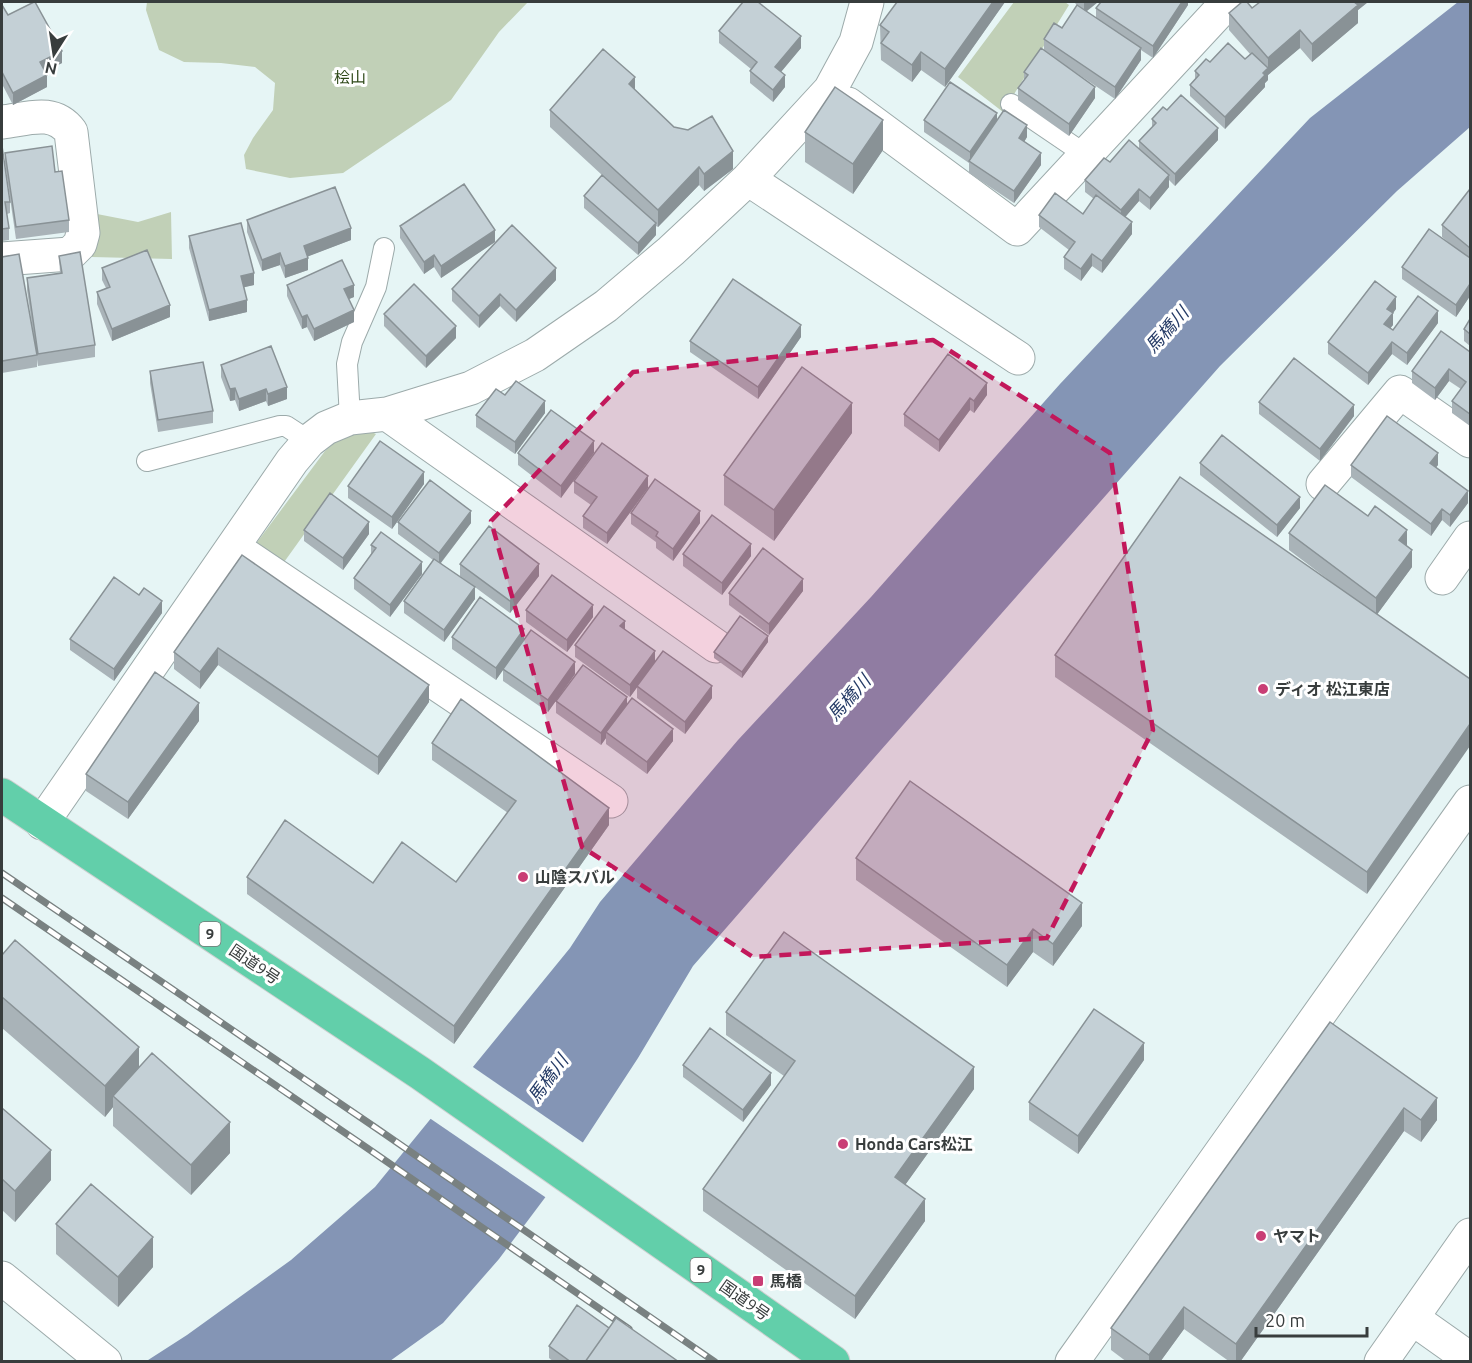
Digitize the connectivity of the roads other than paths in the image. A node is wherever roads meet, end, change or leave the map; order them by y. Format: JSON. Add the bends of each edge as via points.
{"nodes":[{"id":1,"x":867,"y":2,"type":"edge"},
{"id":2,"x":1222,"y":2,"type":"edge"},
{"id":3,"x":830,"y":90,"type":"junction"},
{"id":4,"x":1011,"y":104,"type":"dead end"},
{"id":5,"x":2,"y":122,"type":"edge"},
{"id":6,"x":1086,"y":154,"type":"junction"},
{"id":7,"x":748,"y":179,"type":"junction"},
{"id":8,"x":384,"y":248,"type":"dead end"},
{"id":9,"x":2,"y":259,"type":"edge"},
{"id":10,"x":1018,"y":358,"type":"dead end"},
{"id":11,"x":387,"y":414,"type":"junction"},
{"id":12,"x":350,"y":418,"type":"junction"},
{"id":13,"x":309,"y":441,"type":"junction"},
{"id":14,"x":1470,"y":441,"type":"edge"},
{"id":15,"x":147,"y":461,"type":"dead end"},
{"id":16,"x":1323,"y":484,"type":"edge"},
{"id":17,"x":1470,"y":538,"type":"edge"},
{"id":18,"x":233,"y":547,"type":"junction"},
{"id":19,"x":1442,"y":578,"type":"dead end"},
{"id":20,"x":716,"y":646,"type":"edge"},
{"id":21,"x":2,"y":795,"type":"edge"},
{"id":22,"x":611,"y":801,"type":"dead end"},
{"id":23,"x":1470,"y":802,"type":"edge"},
{"id":24,"x":42,"y":823,"type":"junction"},
{"id":25,"x":1470,"y":1234,"type":"edge"},
{"id":26,"x":2,"y":1278,"type":"edge"},
{"id":27,"x":1412,"y":1318,"type":"junction"},
{"id":28,"x":1468,"y":1358,"type":"edge"},
{"id":29,"x":102,"y":1360,"type":"edge"},
{"id":30,"x":833,"y":1362,"type":"edge"},
{"id":31,"x":1072,"y":1362,"type":"edge"},
{"id":32,"x":1381,"y":1362,"type":"edge"}],
"edges":[{"from":1,"to":3,"type":"street","via":[[856,42]]},
{"from":2,"to":6,"type":"street","via":[[1225,5]]},
{"from":3,"to":6,"type":"street","via":[[1017,229]]},
{"from":3,"to":7,"type":"street"},
{"from":4,"to":6,"type":"lane"},
{"from":5,"to":9,"type":"street","via":[[48,116],[63,122],[71,132],[83,234],[70,254]]},
{"from":7,"to":10,"type":"street"},
{"from":7,"to":11,"type":"street","via":[[606,306],[535,355],[471,388]]},
{"from":8,"to":12,"type":"lane","via":[[376,287],[352,342],[347,364]]},
{"from":11,"to":12,"type":"street"},
{"from":11,"to":20,"type":"street"},
{"from":12,"to":13,"type":"street","via":[[326,428]]},
{"from":13,"to":15,"type":"lane","via":[[280,426]]},
{"from":13,"to":18,"type":"street"},
{"from":14,"to":16,"type":"street","via":[[1400,392]]},
{"from":17,"to":19,"type":"street"},
{"from":18,"to":22,"type":"street"},
{"from":18,"to":24,"type":"street"},
{"from":21,"to":24,"type":"highway","name":"国道9号","number":"9"},
{"from":23,"to":31,"type":"street"},
{"from":24,"to":30,"type":"highway","name":"国道9号","number":"9","via":[[420,1073]]},
{"from":25,"to":27,"type":"street"},
{"from":26,"to":29,"type":"street"},
{"from":27,"to":28,"type":"street"},
{"from":27,"to":32,"type":"street"}]}
